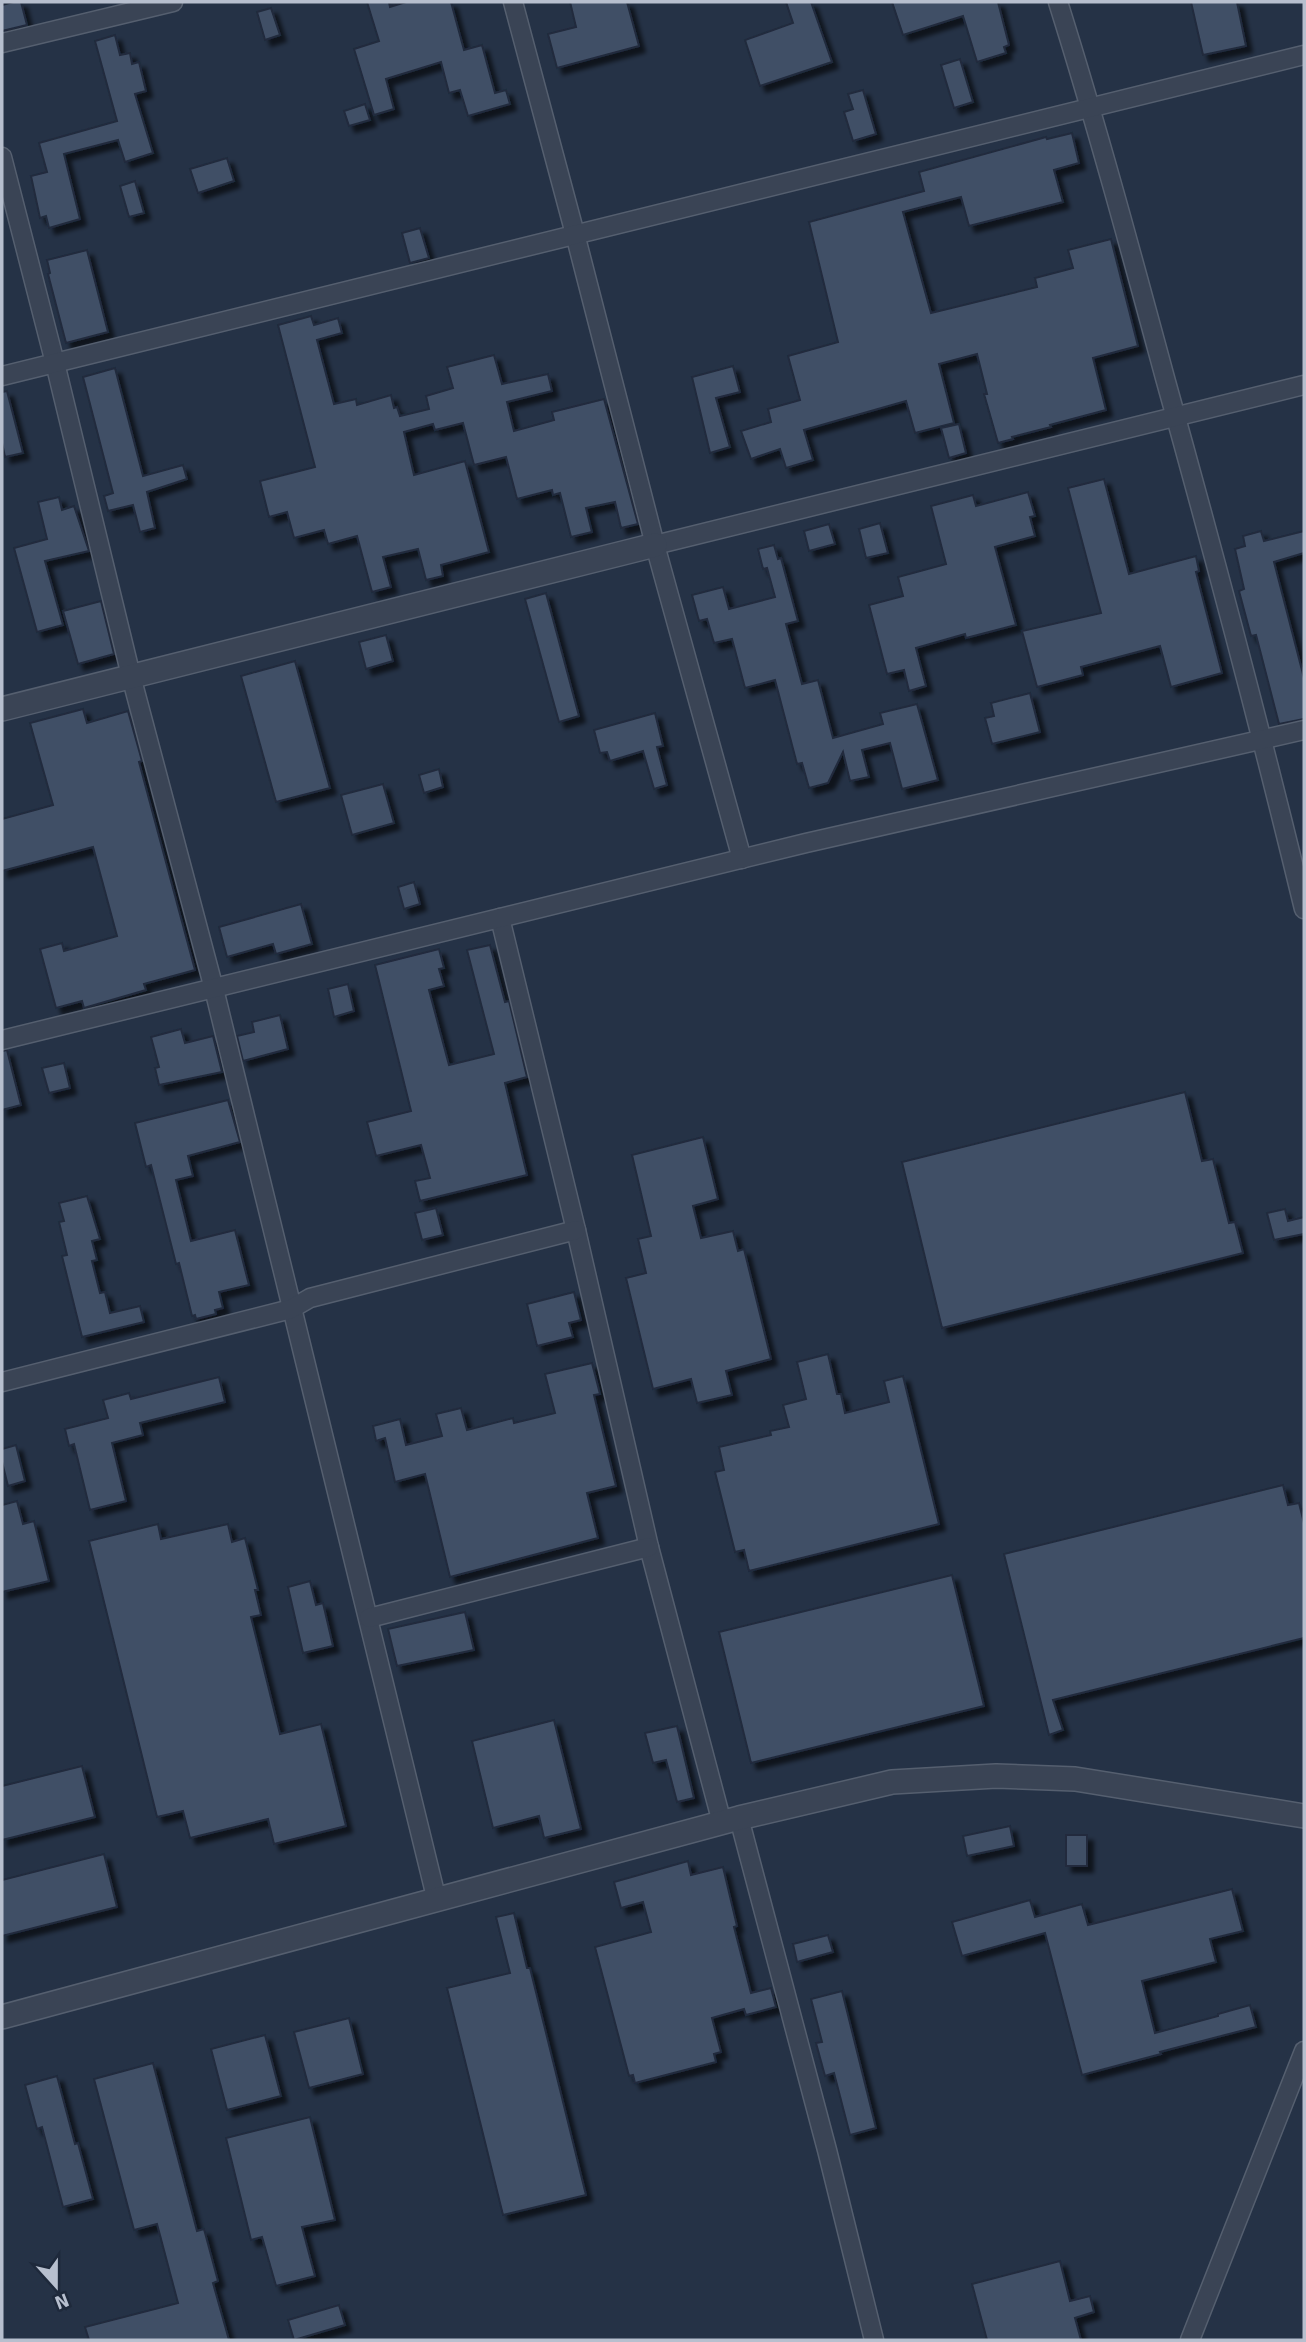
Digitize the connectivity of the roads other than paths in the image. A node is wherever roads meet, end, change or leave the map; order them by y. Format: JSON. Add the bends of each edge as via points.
{"nodes":[{"id":1,"x":173,"y":2,"type":"edge"},
{"id":2,"x":513,"y":2,"type":"edge"},
{"id":3,"x":1058,"y":2,"type":"edge"},
{"id":4,"x":2,"y":43,"type":"edge"},
{"id":5,"x":1304,"y":55,"type":"edge"},
{"id":6,"x":1091,"y":108,"type":"junction"},
{"id":7,"x":2,"y":157,"type":"edge"},
{"id":8,"x":575,"y":234,"type":"junction"},
{"id":9,"x":55,"y":363,"type":"junction"},
{"id":10,"x":2,"y":376,"type":"edge"},
{"id":11,"x":1304,"y":385,"type":"edge"},
{"id":12,"x":1176,"y":418,"type":"junction"},
{"id":13,"x":655,"y":545,"type":"junction"},
{"id":14,"x":131,"y":676,"type":"junction"},
{"id":15,"x":2,"y":709,"type":"edge"},
{"id":16,"x":1304,"y":730,"type":"edge"},
{"id":17,"x":1263,"y":740,"type":"junction"},
{"id":18,"x":742,"y":859,"type":"junction"},
{"id":19,"x":1304,"y":909,"type":"edge"},
{"id":20,"x":500,"y":918,"type":"junction"},
{"id":21,"x":214,"y":989,"type":"junction"},
{"id":22,"x":2,"y":1040,"type":"edge"},
{"id":23,"x":576,"y":1230,"type":"junction"},
{"id":24,"x":291,"y":1309,"type":"junction"},
{"id":25,"x":2,"y":1382,"type":"edge"},
{"id":26,"x":649,"y":1547,"type":"junction"},
{"id":27,"x":369,"y":1618,"type":"junction"},
{"id":28,"x":1304,"y":1816,"type":"edge"},
{"id":29,"x":730,"y":1820,"type":"junction"},
{"id":30,"x":437,"y":1901,"type":"junction"},
{"id":31,"x":2,"y":2017,"type":"edge"},
{"id":32,"x":1304,"y":2051,"type":"edge"},
{"id":33,"x":873,"y":2340,"type":"edge"},
{"id":34,"x":1190,"y":2340,"type":"edge"}],
"edges":[{"from":1,"to":4,"type":"street"},
{"from":2,"to":8,"type":"street"},
{"from":3,"to":6,"type":"street"},
{"from":5,"to":6,"type":"street"},
{"from":6,"to":8,"type":"street"},
{"from":6,"to":12,"type":"street"},
{"from":7,"to":9,"type":"street"},
{"from":8,"to":9,"type":"street"},
{"from":8,"to":13,"type":"street"},
{"from":9,"to":10,"type":"street"},
{"from":9,"to":14,"type":"street"},
{"from":11,"to":12,"type":"street"},
{"from":12,"to":13,"type":"street"},
{"from":12,"to":17,"type":"street"},
{"from":13,"to":14,"type":"street"},
{"from":13,"to":18,"type":"street"},
{"from":14,"to":15,"type":"street"},
{"from":14,"to":21,"type":"street"},
{"from":16,"to":17,"type":"street"},
{"from":17,"to":18,"type":"street"},
{"from":17,"to":19,"type":"street"},
{"from":18,"to":20,"type":"street"},
{"from":20,"to":21,"type":"street"},
{"from":20,"to":23,"type":"street"},
{"from":21,"to":22,"type":"street"},
{"from":21,"to":24,"type":"street"},
{"from":23,"to":24,"type":"street","via":[[310,1298]]},
{"from":23,"to":26,"type":"street"},
{"from":24,"to":25,"type":"street"},
{"from":24,"to":27,"type":"street"},
{"from":26,"to":27,"type":"street"},
{"from":26,"to":29,"type":"street"},
{"from":27,"to":30,"type":"street"},
{"from":28,"to":29,"type":"street","via":[[1075,1779],[996,1776],[892,1782]]},
{"from":29,"to":30,"type":"street"},
{"from":29,"to":33,"type":"street","via":[[843,2212]]},
{"from":30,"to":31,"type":"street"},
{"from":32,"to":34,"type":"street"}]}
